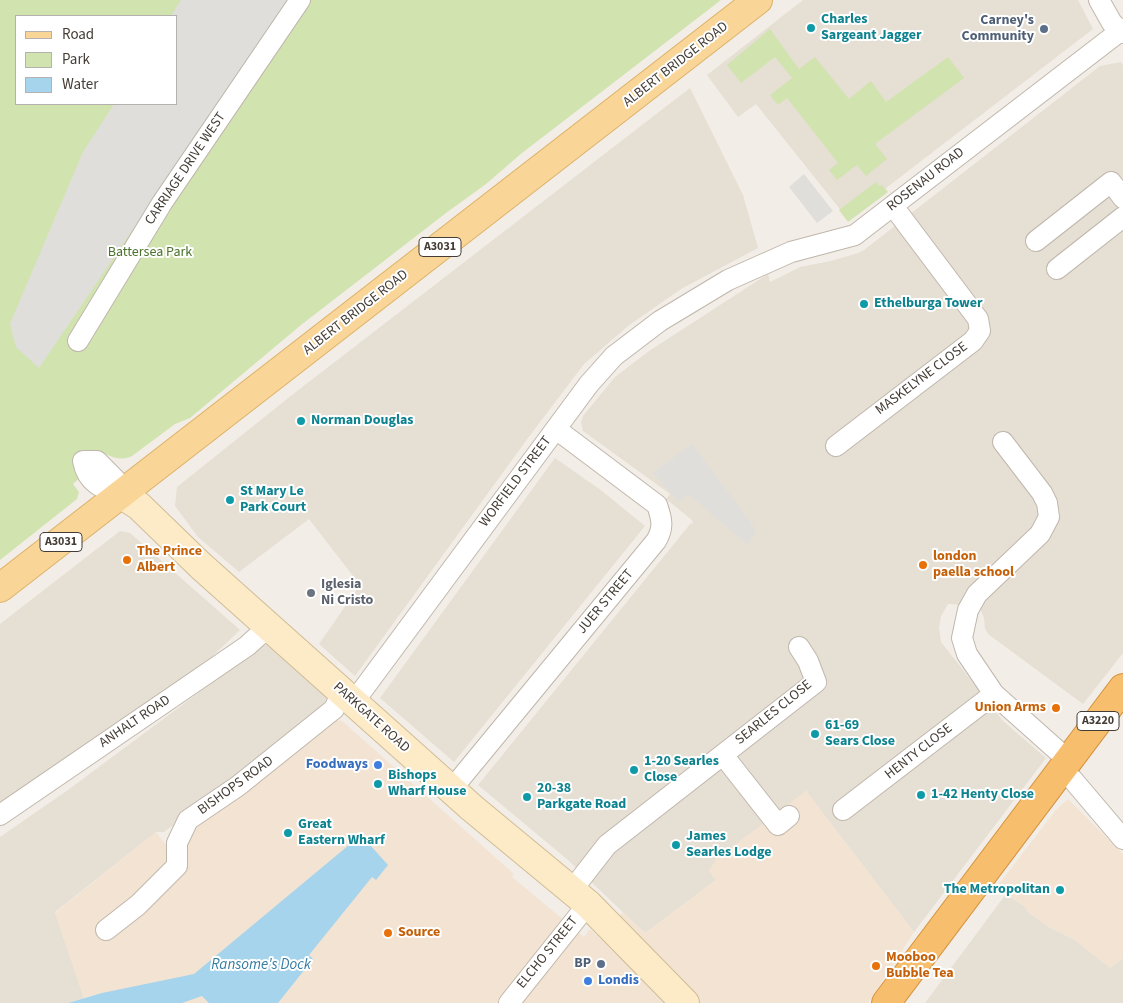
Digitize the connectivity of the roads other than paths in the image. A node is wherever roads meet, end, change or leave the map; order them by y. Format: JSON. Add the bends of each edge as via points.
{"nodes":[{"id":1,"x":300,"y":0,"type":"edge"},
{"id":2,"x":758,"y":0,"type":"edge"},
{"id":3,"x":1099,"y":0,"type":"edge"},
{"id":4,"x":1122,"y":31,"type":"edge"},
{"id":5,"x":1123,"y":198,"type":"edge"},
{"id":6,"x":893,"y":206,"type":"junction"},
{"id":7,"x":1123,"y":217,"type":"edge"},
{"id":8,"x":1036,"y":241,"type":"dead end"},
{"id":9,"x":1057,"y":269,"type":"dead end"},
{"id":10,"x":708,"y":292,"type":"joint"},
{"id":11,"x":78,"y":341,"type":"dead end"},
{"id":12,"x":556,"y":429,"type":"junction"},
{"id":13,"x":1003,"y":442,"type":"dead end"},
{"id":14,"x":836,"y":446,"type":"dead end"},
{"id":15,"x":122,"y":495,"type":"junction"},
{"id":16,"x":0,"y":588,"type":"edge"},
{"id":17,"x":268,"y":627,"type":"junction"},
{"id":18,"x":799,"y":647,"type":"dead end"},
{"id":19,"x":1123,"y":688,"type":"edge"},
{"id":20,"x":994,"y":694,"type":"junction"},
{"id":21,"x":348,"y":698,"type":"junction"},
{"id":22,"x":723,"y":755,"type":"junction"},
{"id":23,"x":1064,"y":765,"type":"junction"},
{"id":24,"x":451,"y":790,"type":"junction"},
{"id":25,"x":843,"y":810,"type":"dead end"},
{"id":26,"x":0,"y":815,"type":"edge"},
{"id":27,"x":790,"y":816,"type":"dead end"},
{"id":28,"x":1123,"y":839,"type":"edge"},
{"id":29,"x":580,"y":897,"type":"junction"},
{"id":30,"x":106,"y":930,"type":"dead end"},
{"id":31,"x":675,"y":1000,"type":"edge"},
{"id":32,"x":509,"y":1003,"type":"edge"},
{"id":33,"x":886,"y":1003,"type":"edge"}],
"edges":[{"from":1,"to":11,"type":"street","name":"CARRIAGE DRIVE WEST","via":[[162,203]]},
{"from":2,"to":15,"type":"main road","name":"ALBERT BRIDGE ROAD","number":"A3031"},
{"from":3,"to":4,"type":"street","via":[[1112,23]]},
{"from":4,"to":6,"type":"street","name":"ROSENAU ROAD"},
{"from":5,"to":8,"type":"street","via":[[1111,182]]},
{"from":6,"to":10,"type":"street","name":"ROSENAU ROAD","via":[[855,235],[791,252]]},
{"from":6,"to":14,"type":"street","name":"MASKELYNE CLOSE","via":[[978,319],[980,331],[973,341]]},
{"from":7,"to":9,"type":"street"},
{"from":10,"to":12,"type":"street","name":"WORFIELD STREET","via":[[660,320],[614,356]]},
{"from":12,"to":21,"type":"street","name":"WORFIELD STREET"},
{"from":12,"to":24,"type":"street","name":"JUER STREET","via":[[657,505],[662,518],[661,533]]},
{"from":13,"to":20,"type":"street","via":[[1042,493],[1049,517],[1040,534],[977,594],[968,610],[962,638],[967,654]]},
{"from":15,"to":16,"type":"main road","name":"ALBERT BRIDGE ROAD","number":"A3031"},
{"from":15,"to":17,"type":"street","name":"PARKGATE ROAD","via":[[145,511]]},
{"from":17,"to":21,"type":"street","name":"PARKGATE ROAD"},
{"from":17,"to":26,"type":"street","name":"ANHALT ROAD","via":[[248,646]]},
{"from":18,"to":22,"type":"street","name":"SEARLES CLOSE","via":[[816,682]]},
{"from":19,"to":23,"type":"highway","number":"A3220"},
{"from":20,"to":23,"type":"street"},
{"from":20,"to":25,"type":"street","name":"HENTY CLOSE"},
{"from":21,"to":24,"type":"street","name":"PARKGATE ROAD"},
{"from":21,"to":30,"type":"street","name":"BISHOPS ROAD","via":[[238,786],[188,820],[177,843],[177,866],[138,905]]},
{"from":22,"to":27,"type":"street","via":[[778,825]]},
{"from":22,"to":29,"type":"street","name":"SEARLES CLOSE","via":[[608,845]]},
{"from":23,"to":28,"type":"street"},
{"from":23,"to":33,"type":"highway","number":"A3220"},
{"from":24,"to":29,"type":"street","name":"PARKGATE ROAD"},
{"from":29,"to":31,"type":"street","name":"PARKGATE ROAD"},
{"from":29,"to":32,"type":"street","name":"ELCHO STREET"}]}
